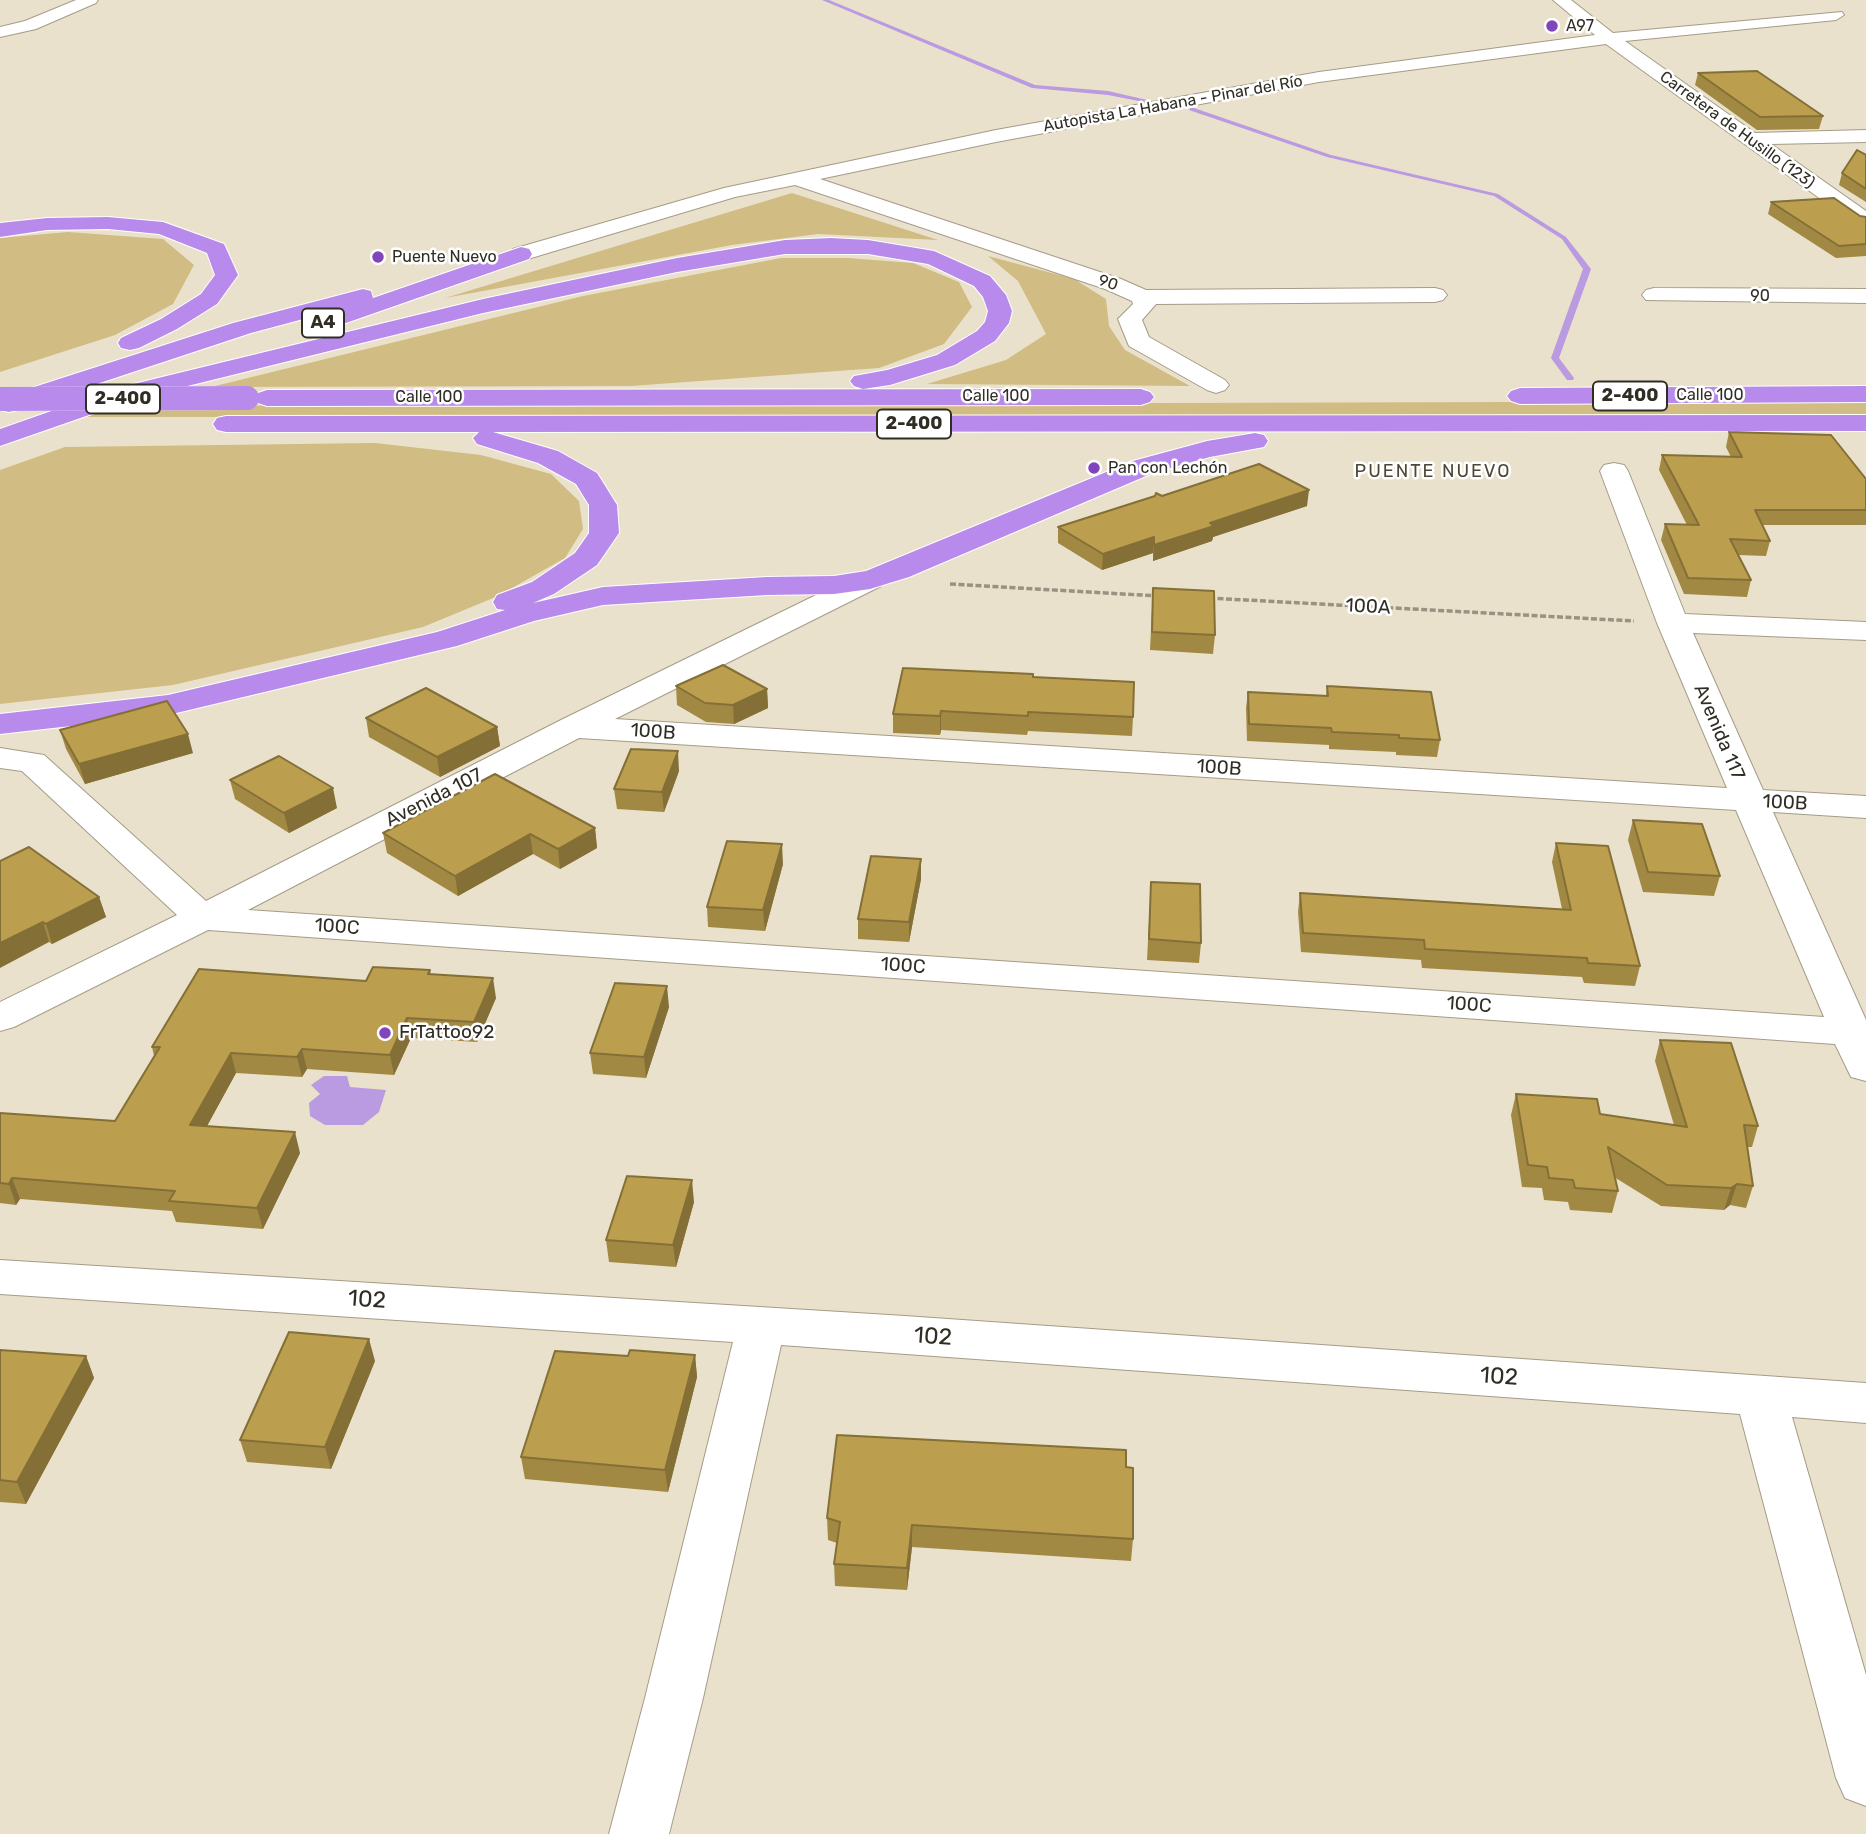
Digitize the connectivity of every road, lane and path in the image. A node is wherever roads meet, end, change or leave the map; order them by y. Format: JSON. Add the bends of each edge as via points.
{"nodes":[{"id":1,"x":90,"y":0,"type":"edge"},
{"id":2,"x":1561,"y":0,"type":"edge"},
{"id":3,"x":1836,"y":15,"type":"dead end"},
{"id":4,"x":0,"y":32,"type":"edge"},
{"id":5,"x":1609,"y":38,"type":"junction"},
{"id":6,"x":1866,"y":136,"type":"edge"},
{"id":7,"x":1749,"y":139,"type":"junction"},
{"id":8,"x":796,"y":178,"type":"junction"},
{"id":9,"x":1866,"y":221,"type":"edge"},
{"id":10,"x":0,"y":230,"type":"edge"},
{"id":11,"x":521,"y":254,"type":"junction"},
{"id":12,"x":1435,"y":295,"type":"dead end"},
{"id":13,"x":1654,"y":295,"type":"dead end"},
{"id":14,"x":1866,"y":296,"type":"edge"},
{"id":15,"x":1143,"y":297,"type":"junction"},
{"id":16,"x":242,"y":328,"type":"junction"},
{"id":17,"x":95,"y":359,"type":"junction"},
{"id":18,"x":0,"y":389,"type":"edge"},
{"id":19,"x":1224,"y":391,"type":"joint"},
{"id":20,"x":126,"y":393,"type":"junction"},
{"id":21,"x":35,"y":394,"type":"junction"},
{"id":22,"x":1866,"y":394,"type":"edge"},
{"id":23,"x":624,"y":396,"type":"junction"},
{"id":24,"x":1163,"y":397,"type":"dead end"},
{"id":25,"x":1191,"y":397,"type":"dead end"},
{"id":26,"x":1490,"y":397,"type":"dead end"},
{"id":27,"x":0,"y":399,"type":"edge"},
{"id":28,"x":0,"y":407,"type":"edge"},
{"id":29,"x":1412,"y":423,"type":"junction"},
{"id":30,"x":200,"y":424,"type":"dead end"},
{"id":31,"x":1866,"y":424,"type":"edge"},
{"id":32,"x":106,"y":425,"type":"dead end"},
{"id":33,"x":415,"y":425,"type":"junction"},
{"id":34,"x":3,"y":434,"type":"edge"},
{"id":35,"x":1614,"y":471,"type":"dead end"},
{"id":36,"x":870,"y":580,"type":"junction"},
{"id":37,"x":1160,"y":596,"type":"edge"},
{"id":38,"x":1202,"y":598,"type":"edge"},
{"id":39,"x":1673,"y":623,"type":"junction"},
{"id":40,"x":1866,"y":632,"type":"edge"},
{"id":41,"x":0,"y":711,"type":"edge"},
{"id":42,"x":0,"y":724,"type":"edge"},
{"id":43,"x":573,"y":727,"type":"junction"},
{"id":44,"x":0,"y":758,"type":"edge"},
{"id":45,"x":1749,"y":802,"type":"junction"},
{"id":46,"x":1866,"y":807,"type":"edge"},
{"id":47,"x":202,"y":918,"type":"junction"},
{"id":48,"x":0,"y":1018,"type":"edge"},
{"id":49,"x":1861,"y":1044,"type":"edge"},
{"id":50,"x":0,"y":1277,"type":"edge"},
{"id":51,"x":761,"y":1326,"type":"junction"},
{"id":52,"x":1760,"y":1395,"type":"junction"},
{"id":53,"x":1866,"y":1403,"type":"edge"},
{"id":54,"x":1866,"y":1778,"type":"edge"},
{"id":55,"x":639,"y":1834,"type":"edge"}],
"edges":[{"from":1,"to":4,"type":"street"},
{"from":2,"to":5,"type":"street","name":"Carretera de Husillo (123)"},
{"from":3,"to":5,"type":"street","name":"Autopista La Habana - Pinar del Río"},
{"from":5,"to":7,"type":"street","name":"Carretera de Husillo (123)"},
{"from":5,"to":8,"type":"street","name":"Autopista La Habana - Pinar del Río","via":[[1319,78],[996,135]]},
{"from":6,"to":7,"type":"street"},
{"from":7,"to":9,"type":"street","name":"Carretera de Husillo (123)"},
{"from":8,"to":11,"type":"street","name":"Autopista La Habana - Pinar del Río","via":[[732,192]]},
{"from":8,"to":15,"type":"street","name":"90"},
{"from":10,"to":17,"type":"highway","via":[[108,223],[163,228],[216,250],[227,275],[209,299]]},
{"from":11,"to":16,"type":"highway","name":"Autopista La Habana - Pinar del Río","number":"A4"},
{"from":11,"to":20,"type":"highway","name":"Autopista La Habana - Pinar del Río","number":"A4"},
{"from":12,"to":15,"type":"street","name":"90"},
{"from":13,"to":14,"type":"street","name":"90"},
{"from":15,"to":19,"type":"street","via":[[1144,305],[1130,320],[1138,341]]},
{"from":16,"to":17,"type":"highway","number":"A4"},
{"from":16,"to":21,"type":"highway","name":"Autopista La Habana - Pinar del Río","number":"A4"},
{"from":17,"to":18,"type":"highway","number":"A4"},
{"from":17,"to":21,"type":"highway"},
{"from":19,"to":25,"type":"highway"},
{"from":20,"to":23,"type":"highway","via":[[483,306],[785,247],[868,247],[934,258],[982,281],[1000,310],[997,323],[986,336],[946,360],[890,377],[831,386]]},
{"from":20,"to":34,"type":"highway","name":"Autopista La Habana - Pinar del Río","number":"A4"},
{"from":21,"to":28,"type":"highway","name":"Autopista La Habana - Pinar del Río","number":"A4"},
{"from":22,"to":26,"type":"highway","name":"Calle 100","number":"2-400"},
{"from":23,"to":24,"type":"highway","name":"Calle 100","number":"2-400"},
{"from":23,"to":27,"type":"highway","name":"Calle 100","number":"2-400","bridge":true},
{"from":29,"to":31,"type":"highway","name":"Calle 100","number":"2-400"},
{"from":29,"to":33,"type":"highway","name":"Calle 100","number":"2-400"},
{"from":29,"to":36,"type":"highway","via":[[1266,439],[1170,458]]},
{"from":30,"to":33,"type":"highway","name":"Calle 100","number":"2-400"},
{"from":32,"to":34,"type":"highway","number":"2-400"},
{"from":33,"to":41,"type":"highway","via":[[510,443],[587,479],[603,505],[604,533],[586,559],[543,587],[435,631],[180,693]]},
{"from":35,"to":39,"type":"street","name":"Avenida 117"},
{"from":36,"to":37,"type":"path"},
{"from":36,"to":42,"type":"highway","via":[[603,596],[524,614],[446,639],[168,705]]},
{"from":36,"to":43,"type":"street","name":"Avenida 107"},
{"from":38,"to":39,"type":"path","name":"100A"},
{"from":39,"to":40,"type":"street"},
{"from":39,"to":45,"type":"street","name":"Avenida 117"},
{"from":43,"to":45,"type":"street","name":"100B"},
{"from":43,"to":47,"type":"street","name":"Avenida 107"},
{"from":44,"to":47,"type":"street","via":[[32,762]]},
{"from":45,"to":46,"type":"street","name":"100B"},
{"from":45,"to":49,"type":"street","name":"Avenida 117"},
{"from":47,"to":48,"type":"street","name":"Avenida 107"},
{"from":47,"to":49,"type":"street","name":"100C"},
{"from":50,"to":51,"type":"street","name":"102"},
{"from":51,"to":52,"type":"street","name":"102"},
{"from":51,"to":55,"type":"street"},
{"from":52,"to":53,"type":"street","name":"102"},
{"from":52,"to":54,"type":"street"}]}
